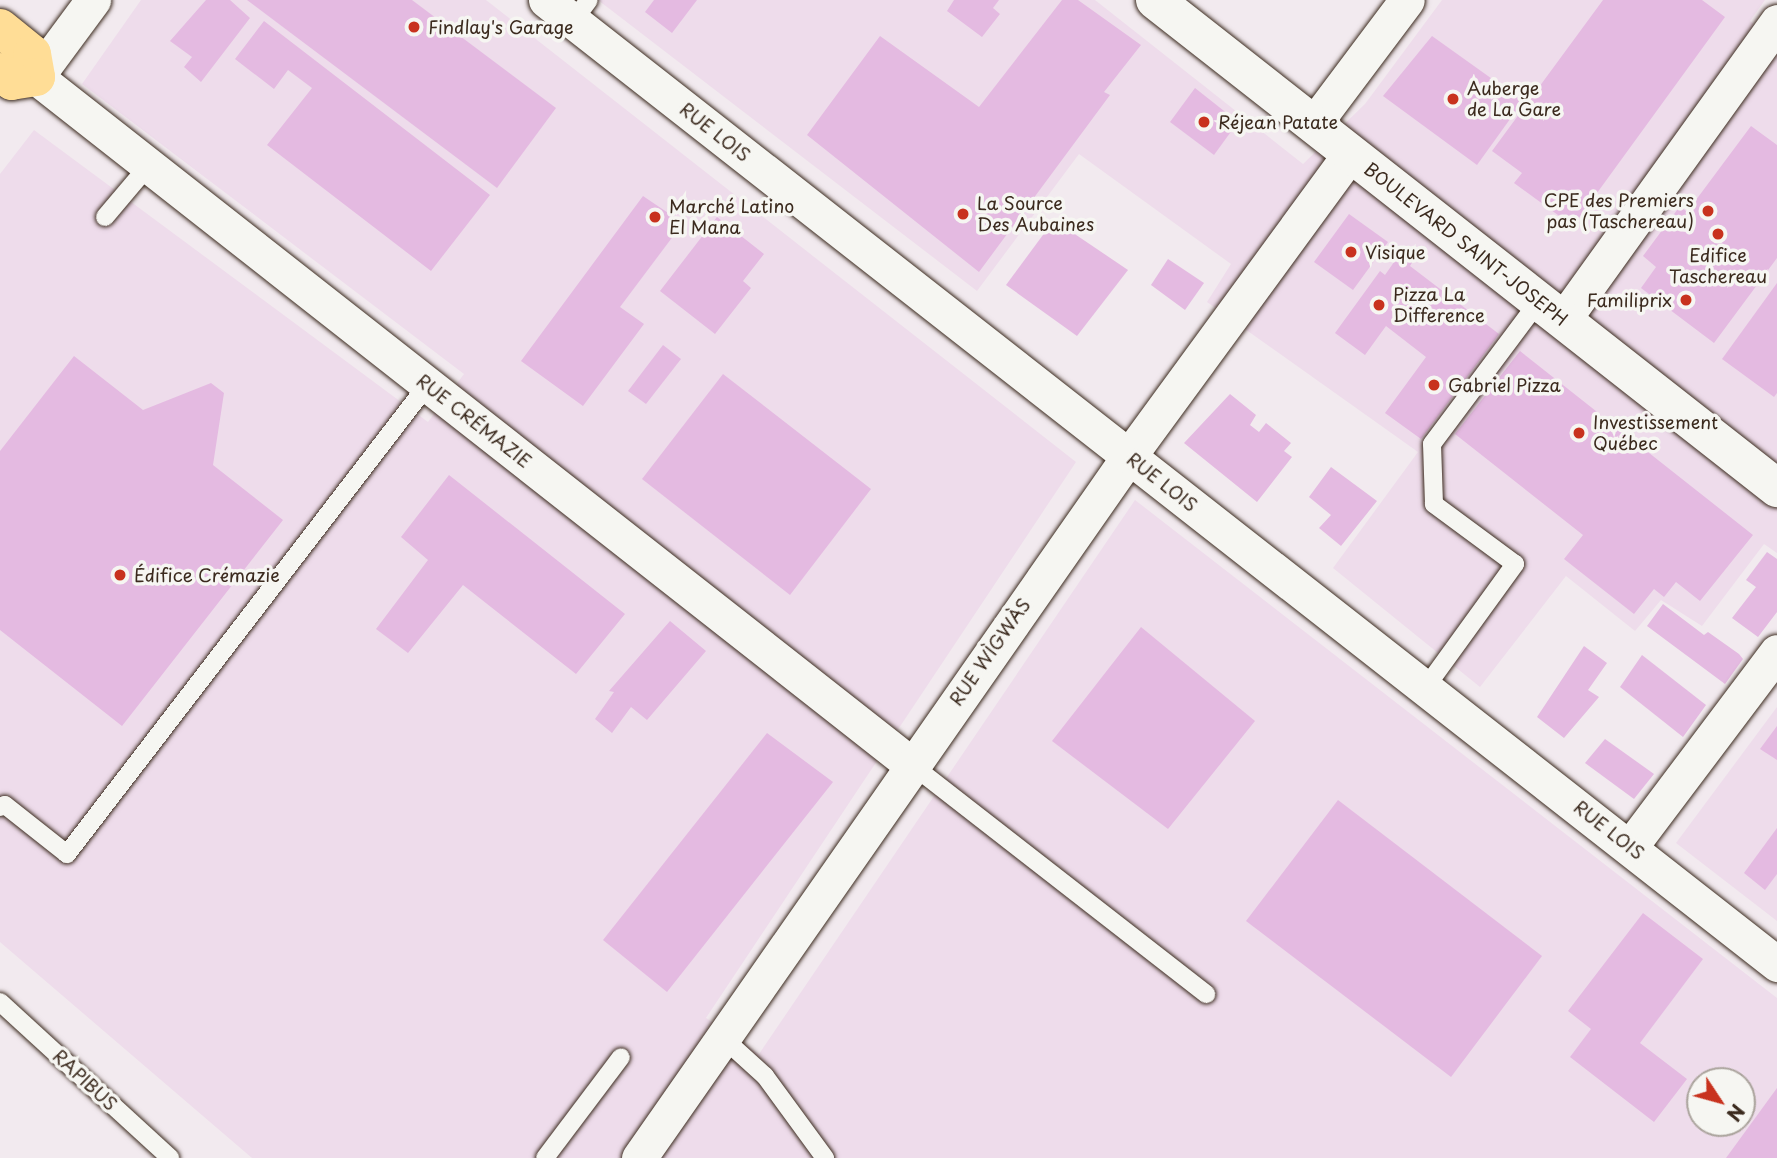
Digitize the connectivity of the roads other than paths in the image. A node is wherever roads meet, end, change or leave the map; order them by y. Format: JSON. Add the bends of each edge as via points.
{"nodes":[{"id":1,"x":93,"y":0,"type":"edge"},
{"id":2,"x":1155,"y":0,"type":"edge"},
{"id":3,"x":1407,"y":0,"type":"edge"},
{"id":4,"x":569,"y":7,"type":"edge"},
{"id":5,"x":1777,"y":22,"type":"edge"},
{"id":6,"x":0,"y":28,"type":"edge"},
{"id":7,"x":18,"y":75,"type":"edge"},
{"id":8,"x":1313,"y":125,"type":"junction"},
{"id":9,"x":1351,"y":153,"type":"junction"},
{"id":10,"x":149,"y":165,"type":"junction"},
{"id":11,"x":105,"y":217,"type":"dead end"},
{"id":12,"x":1551,"y":310,"type":"junction"},
{"id":13,"x":428,"y":384,"type":"junction"},
{"id":14,"x":1129,"y":456,"type":"junction"},
{"id":15,"x":1777,"y":488,"type":"edge"},
{"id":16,"x":1777,"y":652,"type":"edge"},
{"id":17,"x":1426,"y":687,"type":"junction"},
{"id":18,"x":912,"y":765,"type":"junction"},
{"id":19,"x":0,"y":807,"type":"edge"},
{"id":20,"x":1630,"y":847,"type":"junction"},
{"id":21,"x":1777,"y":964,"type":"edge"},
{"id":22,"x":1206,"y":994,"type":"dead end"},
{"id":23,"x":0,"y":1002,"type":"edge"},
{"id":24,"x":722,"y":1037,"type":"junction"},
{"id":25,"x":621,"y":1057,"type":"dead end"},
{"id":26,"x":170,"y":1158,"type":"edge"},
{"id":27,"x":545,"y":1158,"type":"edge"},
{"id":28,"x":639,"y":1158,"type":"edge"},
{"id":29,"x":825,"y":1158,"type":"edge"}],
"edges":[{"from":1,"to":7,"type":"street"},
{"from":2,"to":8,"type":"main road","name":"BOULEVARD SAINT-JOSEPH"},
{"from":3,"to":8,"type":"street"},
{"from":4,"to":14,"type":"street","name":"RUE LOIS"},
{"from":5,"to":12,"type":"street"},
{"from":6,"to":7,"type":"main road","via":[[32,54]]},
{"from":7,"to":10,"type":"street","name":"RUE CRÉMAZIE"},
{"from":8,"to":9,"type":"main road","name":"BOULEVARD SAINT-JOSEPH"},
{"from":9,"to":12,"type":"main road","name":"BOULEVARD SAINT-JOSEPH"},
{"from":9,"to":14,"type":"street","name":"RUE WÌGWÀS"},
{"from":10,"to":11,"type":"lane"},
{"from":10,"to":13,"type":"street","name":"RUE CRÉMAZIE"},
{"from":12,"to":15,"type":"main road","name":"BOULEVARD SAINT-JOSEPH"},
{"from":12,"to":17,"type":"lane","via":[[1432,444],[1434,504],[1515,564]]},
{"from":13,"to":18,"type":"street","name":"RUE CRÉMAZIE"},
{"from":13,"to":19,"type":"lane","via":[[67,854],[5,805]]},
{"from":14,"to":17,"type":"street","name":"RUE LOIS"},
{"from":14,"to":18,"type":"street","name":"RUE WÌGWÀS"},
{"from":16,"to":20,"type":"street"},
{"from":17,"to":20,"type":"street","name":"RUE LOIS"},
{"from":18,"to":22,"type":"lane"},
{"from":18,"to":24,"type":"street","name":"RUE WÌGWÀS"},
{"from":20,"to":21,"type":"street","name":"RUE LOIS"},
{"from":23,"to":26,"type":"lane","name":"RAPIBUS"},
{"from":24,"to":28,"type":"street","name":"RUE WÌGWÀS"},
{"from":24,"to":29,"type":"lane","via":[[765,1076]]},
{"from":25,"to":27,"type":"lane"}]}
